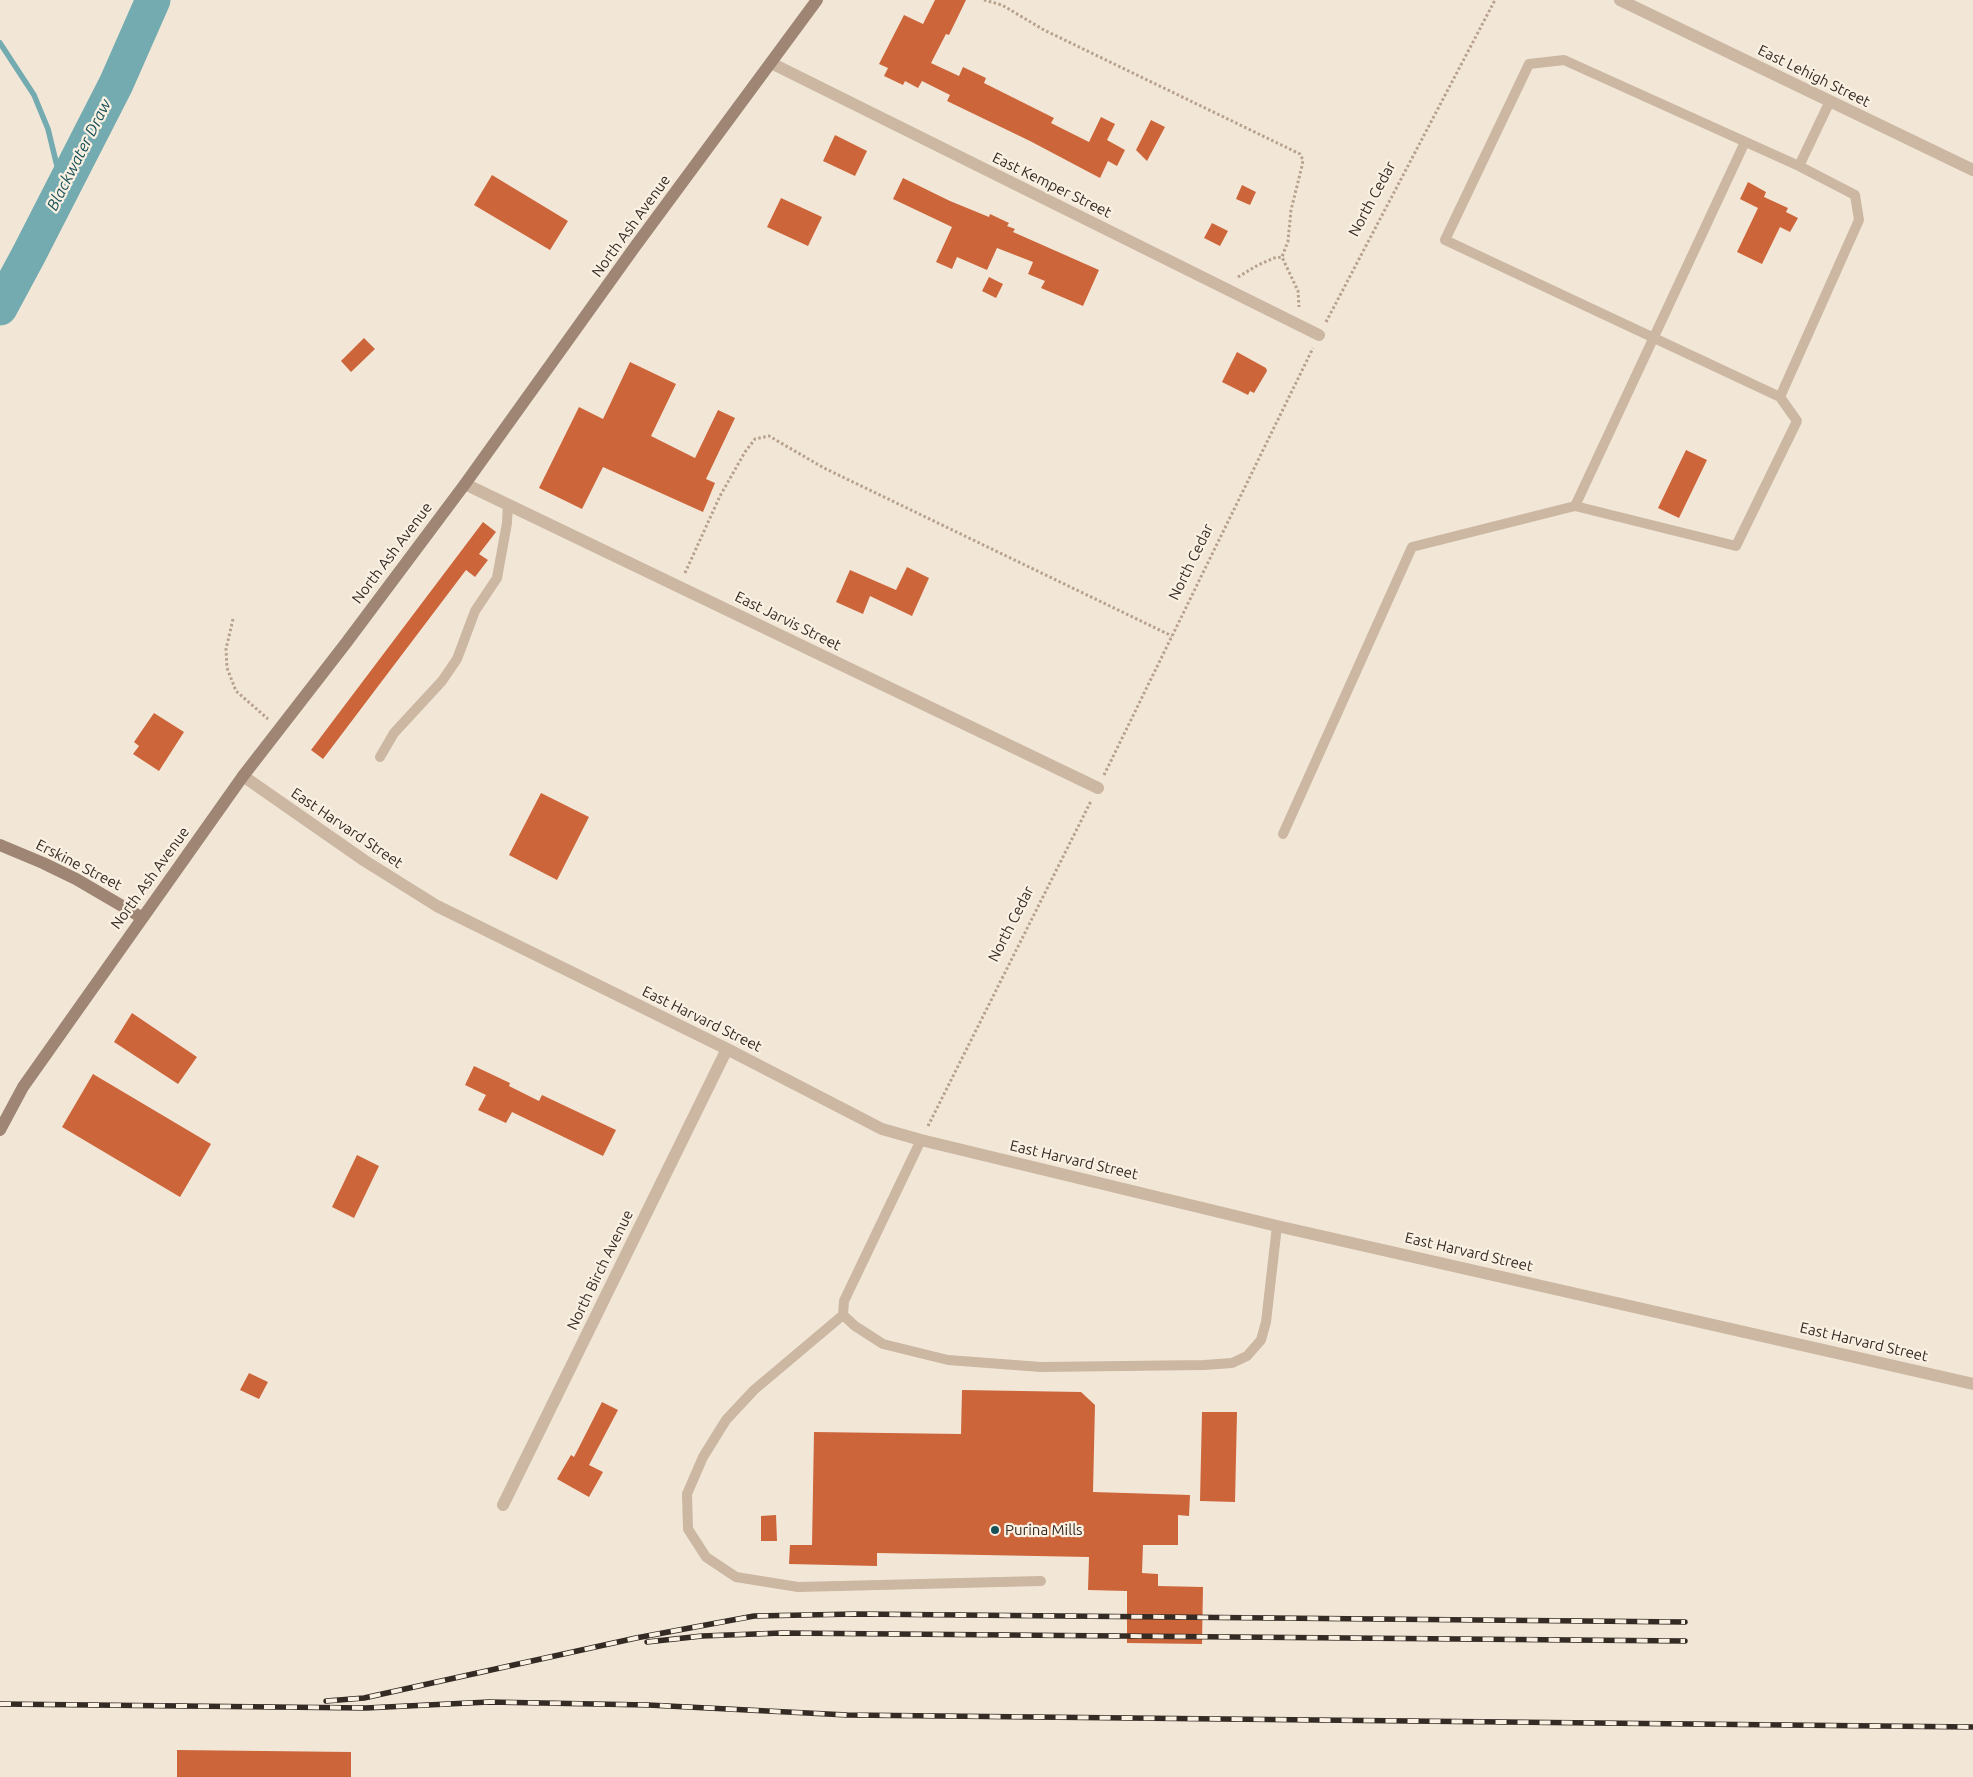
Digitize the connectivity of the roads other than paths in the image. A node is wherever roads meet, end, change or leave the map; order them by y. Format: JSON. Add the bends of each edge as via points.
{"nodes":[{"id":1,"x":817,"y":0,"type":"edge"},
{"id":2,"x":1620,"y":0,"type":"edge"},
{"id":3,"x":771,"y":63,"type":"junction"},
{"id":4,"x":1830,"y":101,"type":"junction"},
{"id":5,"x":1745,"y":142,"type":"junction"},
{"id":6,"x":1799,"y":166,"type":"junction"},
{"id":7,"x":1973,"y":170,"type":"edge"},
{"id":8,"x":1320,"y":335,"type":"road end"},
{"id":9,"x":1654,"y":338,"type":"junction"},
{"id":10,"x":1780,"y":398,"type":"junction"},
{"id":11,"x":464,"y":484,"type":"junction"},
{"id":12,"x":508,"y":504,"type":"junction"},
{"id":13,"x":1575,"y":506,"type":"junction"},
{"id":14,"x":380,"y":757,"type":"dead end"},
{"id":15,"x":243,"y":776,"type":"junction"},
{"id":16,"x":1098,"y":788,"type":"road end"},
{"id":17,"x":1283,"y":834,"type":"dead end"},
{"id":18,"x":0,"y":845,"type":"edge"},
{"id":19,"x":141,"y":917,"type":"junction"},
{"id":20,"x":727,"y":1049,"type":"junction"},
{"id":21,"x":0,"y":1130,"type":"edge"},
{"id":22,"x":921,"y":1140,"type":"junction"},
{"id":23,"x":1277,"y":1226,"type":"junction"},
{"id":24,"x":843,"y":1315,"type":"junction"},
{"id":25,"x":1973,"y":1384,"type":"edge"},
{"id":26,"x":503,"y":1505,"type":"dead end"},
{"id":27,"x":1041,"y":1581,"type":"dead end"}],
"edges":[{"from":1,"to":3,"type":"street","name":"North Ash Avenue"},
{"from":2,"to":4,"type":"street","name":"East Lehigh Street"},
{"from":3,"to":8,"type":"street","name":"East Kemper Street"},
{"from":3,"to":11,"type":"street","name":"North Ash Avenue"},
{"from":4,"to":6,"type":"lane"},
{"from":4,"to":7,"type":"street","name":"East Lehigh Street"},
{"from":5,"to":6,"type":"lane"},
{"from":5,"to":9,"type":"lane"},
{"from":5,"to":9,"type":"lane","via":[[1564,60],[1530,64],[1446,240]]},
{"from":6,"to":10,"type":"lane","via":[[1855,195],[1859,220]]},
{"from":9,"to":10,"type":"lane"},
{"from":9,"to":13,"type":"lane"},
{"from":10,"to":13,"type":"lane","via":[[1797,421],[1736,546]]},
{"from":11,"to":12,"type":"street","name":"East Jarvis Street"},
{"from":11,"to":15,"type":"street","name":"North Ash Avenue"},
{"from":12,"to":14,"type":"lane","via":[[497,578],[475,611],[457,659],[442,681],[394,733]]},
{"from":12,"to":16,"type":"street","name":"East Jarvis Street"},
{"from":13,"to":17,"type":"lane","via":[[1412,547]]},
{"from":15,"to":19,"type":"street","name":"North Ash Avenue"},
{"from":15,"to":20,"type":"street","name":"East Harvard Street","via":[[364,861],[437,906]]},
{"from":18,"to":19,"type":"street","name":"Erskine Street","via":[[76,879]]},
{"from":19,"to":21,"type":"street","name":"North Ash Avenue","via":[[22,1087]]},
{"from":20,"to":22,"type":"street","name":"East Harvard Street","via":[[882,1129]]},
{"from":20,"to":26,"type":"street","name":"North Birch Avenue"},
{"from":22,"to":23,"type":"street","name":"East Harvard Street"},
{"from":22,"to":24,"type":"lane","via":[[844,1302]]},
{"from":23,"to":24,"type":"lane","via":[[1261,1340],[1247,1356],[1232,1363],[1041,1367],[948,1360],[883,1344]]},
{"from":23,"to":25,"type":"street","name":"East Harvard Street"},
{"from":24,"to":27,"type":"lane","via":[[754,1390],[726,1420],[703,1457],[687,1494],[688,1529],[706,1556],[736,1577],[798,1587]]}]}
